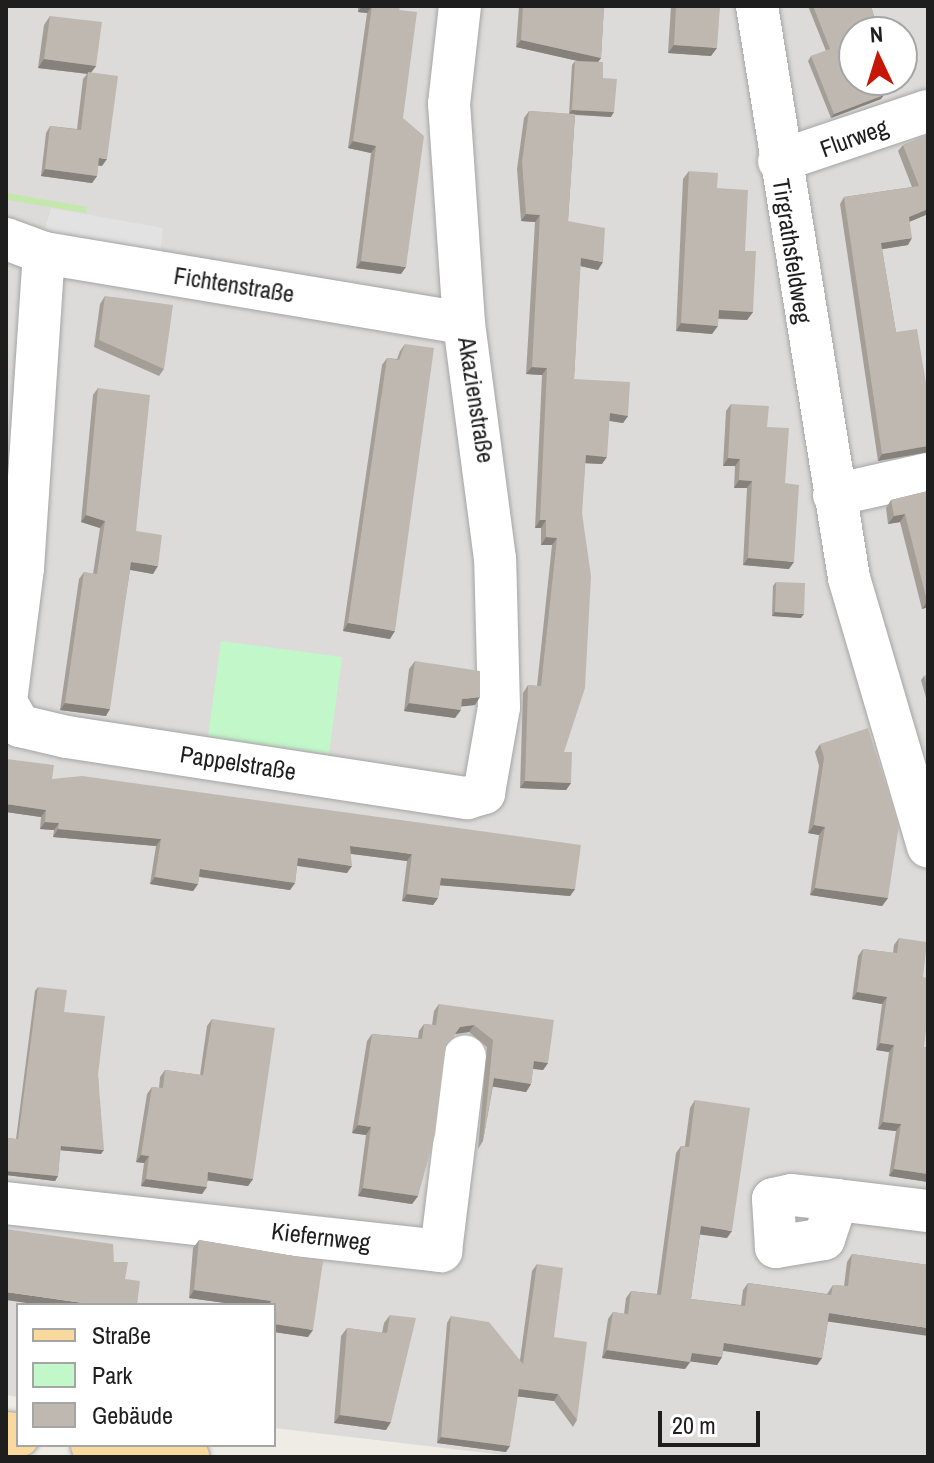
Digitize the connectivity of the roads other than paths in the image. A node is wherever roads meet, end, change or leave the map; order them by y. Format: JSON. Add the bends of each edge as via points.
{"nodes":[{"id":1,"x":460,"y":6,"type":"edge"},
{"id":2,"x":757,"y":6,"type":"edge"},
{"id":3,"x":928,"y":111,"type":"edge"},
{"id":4,"x":779,"y":161,"type":"junction"},
{"id":5,"x":25,"y":246,"type":"edge"},
{"id":6,"x":464,"y":323,"type":"junction"},
{"id":7,"x":928,"y":474,"type":"edge"},
{"id":8,"x":834,"y":495,"type":"junction"},
{"id":9,"x":6,"y":701,"type":"edge"},
{"id":10,"x":917,"y":771,"type":"edge"},
{"id":11,"x":484,"y":793,"type":"joint"},
{"id":12,"x":928,"y":847,"type":"edge"},
{"id":13,"x":465,"y":1056,"type":"dead end"},
{"id":14,"x":837,"y":1200,"type":"dead end"},
{"id":15,"x":6,"y":1203,"type":"edge"},
{"id":16,"x":928,"y":1211,"type":"edge"},
{"id":17,"x":109,"y":1447,"type":"edge"},
{"id":18,"x":187,"y":1457,"type":"edge"}],
"edges":[{"from":1,"to":6,"type":"street","name":"Akazienstraße","via":[[449,104]]},
{"from":2,"to":4,"type":"street","name":"Tirgrathsfeldweg"},
{"from":3,"to":4,"type":"street","name":"Flurweg"},
{"from":4,"to":8,"type":"street","name":"Tirgrathsfeldweg"},
{"from":5,"to":6,"type":"street","name":"Fichtenstraße"},
{"from":5,"to":9,"type":"street","name":"Pappelstraße","via":[[23,568]]},
{"from":6,"to":11,"type":"street","name":"Akazienstraße","via":[[495,559],[499,707]]},
{"from":7,"to":8,"type":"street"},
{"from":8,"to":10,"type":"street","name":"Tirgrathsfeldweg","via":[[849,578]]},
{"from":9,"to":11,"type":"street","name":"Pappelstraße","via":[[20,726],[67,737],[467,798]]},
{"from":10,"to":12,"type":"street","name":"Tirgrathsfeldweg"},
{"from":13,"to":15,"type":"street","name":"Kiefernweg","via":[[441,1251]]},
{"from":14,"to":16,"type":"street"},
{"from":17,"to":18,"type":"main road"}]}
